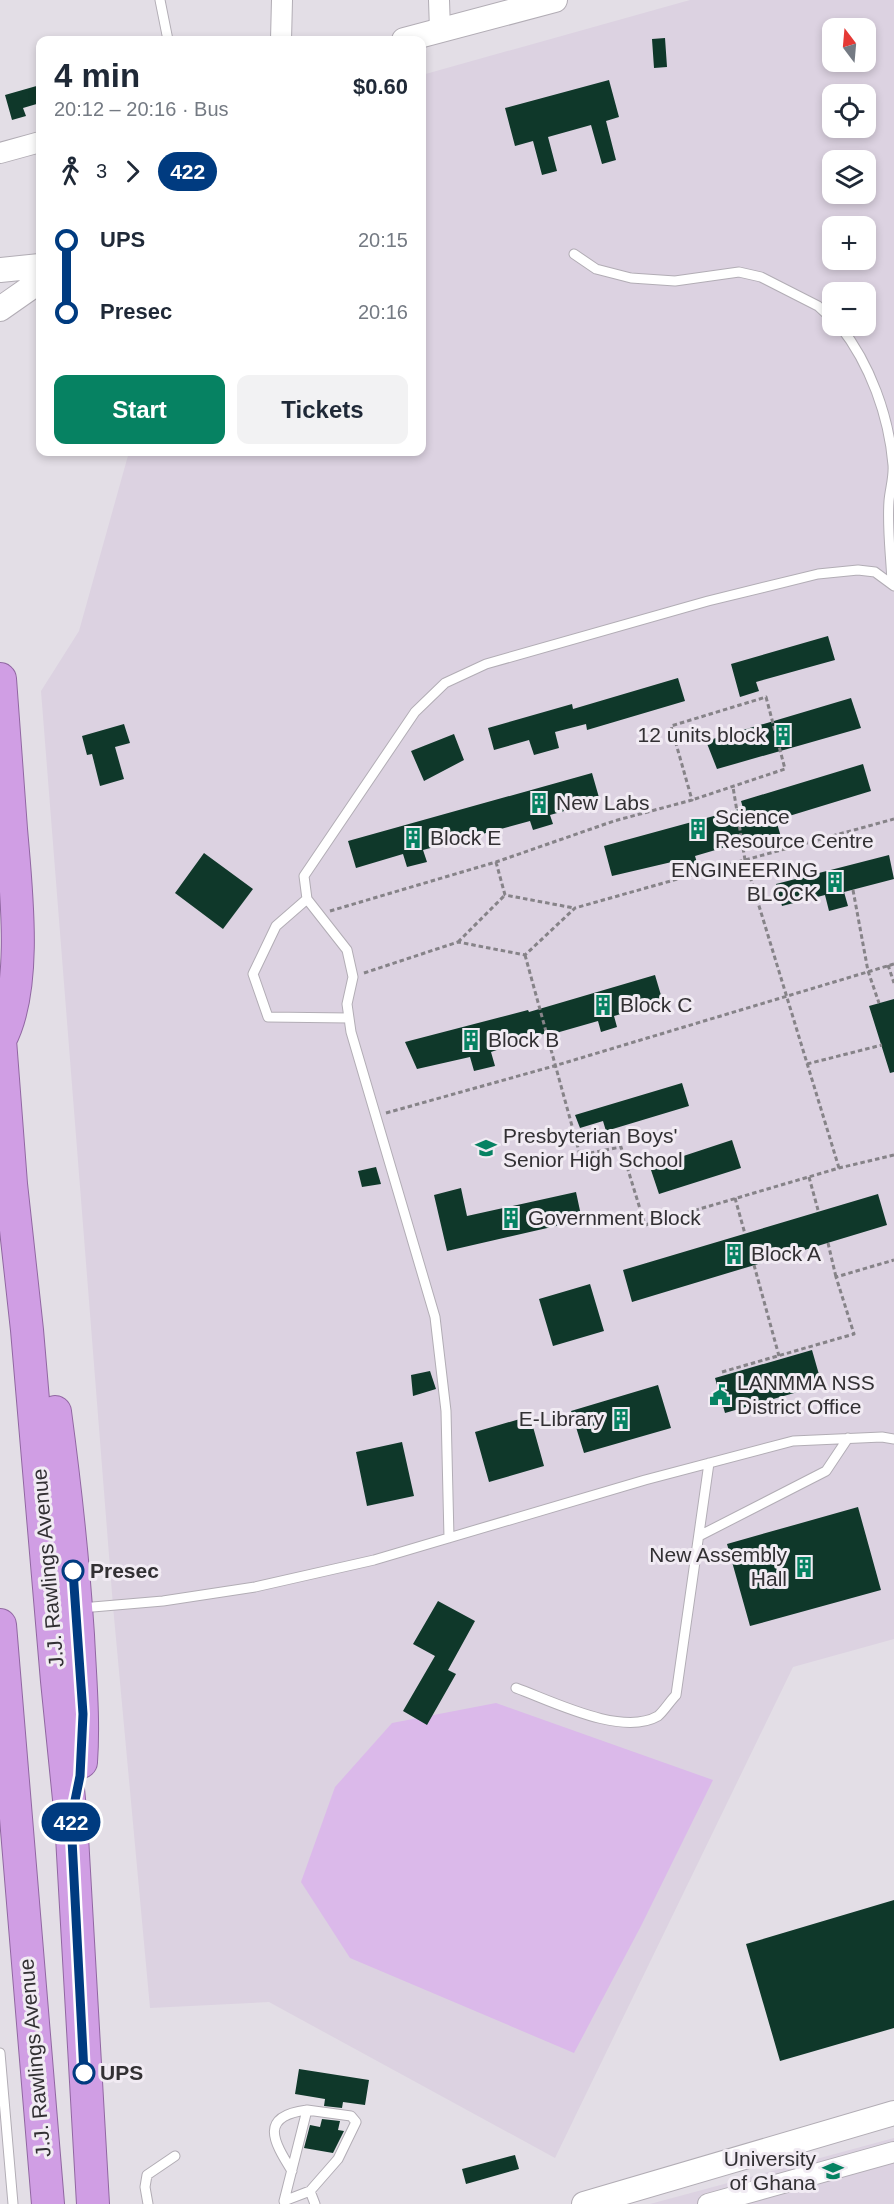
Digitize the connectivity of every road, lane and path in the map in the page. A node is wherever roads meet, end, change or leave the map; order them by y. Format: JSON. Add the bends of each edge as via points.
{"nodes":[{"id":1,"x":160,"y":0,"type":"edge"},
{"id":2,"x":282,"y":0,"type":"edge"},
{"id":3,"x":438,"y":0,"type":"edge"},
{"id":4,"x":555,"y":0,"type":"edge"},
{"id":5,"x":440,"y":30,"type":"junction"},
{"id":6,"x":167,"y":36,"type":"edge"},
{"id":7,"x":281,"y":36,"type":"edge"},
{"id":8,"x":418,"y":36,"type":"edge"},
{"id":9,"x":36,"y":143,"type":"edge"},
{"id":10,"x":0,"y":153,"type":"edge"},
{"id":11,"x":574,"y":254,"type":"dead end"},
{"id":12,"x":36,"y":266,"type":"edge"},
{"id":13,"x":0,"y":270,"type":"edge"},
{"id":14,"x":36,"y":284,"type":"edge"},
{"id":15,"x":0,"y":309,"type":"edge"},
{"id":16,"x":822,"y":310,"type":"edge"},
{"id":17,"x":848,"y":336,"type":"edge"},
{"id":18,"x":893,"y":585,"type":"edge"},
{"id":19,"x":0,"y":679,"type":"edge"},
{"id":20,"x":733,"y":787,"type":"junction"},
{"id":21,"x":692,"y":800,"type":"junction"},
{"id":22,"x":894,"y":819,"type":"edge"},
{"id":23,"x":745,"y":860,"type":"junction"},
{"id":24,"x":496,"y":862,"type":"junction"},
{"id":25,"x":852,"y":890,"type":"dead end"},
{"id":26,"x":505,"y":895,"type":"junction"},
{"id":27,"x":307,"y":898,"type":"junction"},
{"id":28,"x":575,"y":908,"type":"junction"},
{"id":29,"x":320,"y":914,"type":"junction"},
{"id":30,"x":458,"y":942,"type":"junction"},
{"id":31,"x":525,"y":955,"type":"junction"},
{"id":32,"x":894,"y":964,"type":"edge"},
{"id":33,"x":888,"y":965,"type":"junction"},
{"id":34,"x":868,"y":972,"type":"junction"},
{"id":35,"x":353,"y":977,"type":"junction"},
{"id":36,"x":894,"y":983,"type":"edge"},
{"id":37,"x":787,"y":996,"type":"junction"},
{"id":38,"x":879,"y":1003,"type":"dead end"},
{"id":39,"x":349,"y":1018,"type":"junction"},
{"id":40,"x":0,"y":1040,"type":"edge"},
{"id":41,"x":882,"y":1045,"type":"dead end"},
{"id":42,"x":807,"y":1064,"type":"junction"},
{"id":43,"x":554,"y":1066,"type":"junction"},
{"id":44,"x":376,"y":1116,"type":"junction"},
{"id":45,"x":894,"y":1155,"type":"edge"},
{"id":46,"x":839,"y":1168,"type":"junction"},
{"id":47,"x":809,"y":1177,"type":"junction"},
{"id":48,"x":735,"y":1198,"type":"junction"},
{"id":49,"x":818,"y":1210,"type":"dead end"},
{"id":50,"x":745,"y":1234,"type":"dead end"},
{"id":51,"x":828,"y":1243,"type":"dead end"},
{"id":52,"x":894,"y":1260,"type":"edge"},
{"id":53,"x":754,"y":1265,"type":"dead end"},
{"id":54,"x":836,"y":1277,"type":"junction"},
{"id":55,"x":27,"y":1330,"type":"junction"},
{"id":56,"x":779,"y":1356,"type":"junction"},
{"id":57,"x":722,"y":1372,"type":"dead end"},
{"id":58,"x":848,"y":1438,"type":"junction"},
{"id":59,"x":894,"y":1439,"type":"edge"},
{"id":60,"x":709,"y":1463,"type":"junction"},
{"id":61,"x":699,"y":1536,"type":"junction"},
{"id":62,"x":449,"y":1538,"type":"junction"},
{"id":63,"x":76,"y":1609,"type":"junction"},
{"id":64,"x":0,"y":1625,"type":"edge"},
{"id":65,"x":516,"y":1688,"type":"dead end"},
{"id":66,"x":71,"y":1820,"type":"junction"},
{"id":67,"x":0,"y":2053,"type":"edge"},
{"id":68,"x":307,"y":2110,"type":"junction"},
{"id":69,"x":894,"y":2113,"type":"edge"},
{"id":70,"x":894,"y":2152,"type":"edge"},
{"id":71,"x":175,"y":2156,"type":"dead end"},
{"id":72,"x":292,"y":2171,"type":"junction"},
{"id":73,"x":310,"y":2191,"type":"junction"},
{"id":74,"x":95,"y":2196,"type":"edge"},
{"id":75,"x":613,"y":2200,"type":"edge"},
{"id":76,"x":284,"y":2202,"type":"edge"},
{"id":77,"x":13,"y":2204,"type":"edge"},
{"id":78,"x":48,"y":2204,"type":"edge"},
{"id":79,"x":148,"y":2204,"type":"edge"},
{"id":80,"x":315,"y":2204,"type":"edge"},
{"id":81,"x":584,"y":2204,"type":"edge"},
{"id":82,"x":708,"y":2204,"type":"edge"}],
"edges":[{"from":1,"to":6,"type":"lane"},
{"from":2,"to":7,"type":"street"},
{"from":3,"to":5,"type":"street"},
{"from":4,"to":5,"type":"street"},
{"from":5,"to":8,"type":"street"},
{"from":9,"to":10,"type":"street"},
{"from":11,"to":16,"type":"lane","via":[[596,269],[632,278],[675,281],[739,272],[761,277]]},
{"from":12,"to":13,"type":"street"},
{"from":14,"to":15,"type":"street"},
{"from":17,"to":18,"type":"lane","via":[[858,348],[888,430],[894,467],[889,514]]},
{"from":18,"to":27,"type":"lane","via":[[874,572],[818,574],[486,664],[445,683],[415,711],[319,852],[304,876]]},
{"from":19,"to":40,"type":"highway","via":[[16,913],[14,993],[10,1022]]},
{"from":20,"to":21,"type":"path"},
{"from":20,"to":21,"type":"path","via":[[785,769],[766,697],[671,726]]},
{"from":20,"to":23,"type":"path"},
{"from":21,"to":24,"type":"path","via":[[614,821]]},
{"from":22,"to":23,"type":"path"},
{"from":23,"to":28,"type":"path"},
{"from":23,"to":37,"type":"path"},
{"from":24,"to":26,"type":"path"},
{"from":24,"to":29,"type":"path"},
{"from":25,"to":34,"type":"path"},
{"from":26,"to":28,"type":"path"},
{"from":26,"to":30,"type":"path"},
{"from":27,"to":29,"type":"lane"},
{"from":27,"to":39,"type":"lane","via":[[276,926],[253,974],[268,1017]]},
{"from":28,"to":31,"type":"path"},
{"from":29,"to":35,"type":"lane","via":[[347,950]]},
{"from":30,"to":31,"type":"path"},
{"from":30,"to":35,"type":"path"},
{"from":31,"to":43,"type":"path"},
{"from":32,"to":33,"type":"path"},
{"from":33,"to":34,"type":"path"},
{"from":33,"to":36,"type":"path"},
{"from":34,"to":37,"type":"path"},
{"from":34,"to":38,"type":"path"},
{"from":35,"to":39,"type":"lane","via":[[347,1004]]},
{"from":37,"to":42,"type":"path"},
{"from":37,"to":43,"type":"path"},
{"from":39,"to":44,"type":"lane"},
{"from":40,"to":55,"type":"highway","name":"J.J. Rawlings Avenue"},
{"from":41,"to":42,"type":"path"},
{"from":42,"to":46,"type":"path"},
{"from":43,"to":44,"type":"path"},
{"from":43,"to":48,"type":"path","via":[[580,1155],[621,1147],[645,1225]]},
{"from":44,"to":62,"type":"lane","via":[[435,1317],[446,1411]]},
{"from":45,"to":46,"type":"path"},
{"from":46,"to":47,"type":"path"},
{"from":47,"to":48,"type":"path"},
{"from":47,"to":49,"type":"path"},
{"from":48,"to":50,"type":"path"},
{"from":51,"to":54,"type":"path"},
{"from":52,"to":54,"type":"path"},
{"from":53,"to":56,"type":"path"},
{"from":54,"to":56,"type":"path","via":[[854,1334]]},
{"from":55,"to":63,"type":"highway","via":[[53,1399]]},
{"from":55,"to":66,"type":"highway","name":"J.J. Rawlings Avenue"},
{"from":56,"to":57,"type":"path"},
{"from":58,"to":59,"type":"lane"},
{"from":58,"to":60,"type":"lane","via":[[793,1441]]},
{"from":58,"to":61,"type":"lane","via":[[826,1471]]},
{"from":60,"to":61,"type":"lane"},
{"from":60,"to":62,"type":"lane"},
{"from":61,"to":65,"type":"lane","via":[[676,1695],[658,1715],[636,1723],[608,1721]]},
{"from":62,"to":63,"type":"lane","via":[[255,1587]]},
{"from":63,"to":66,"type":"highway","via":[[83,1714],[80,1776]]},
{"from":64,"to":78,"type":"highway","name":"J.J. Rawlings Avenue"},
{"from":66,"to":74,"type":"highway","name":"J.J. Rawlings Avenue"},
{"from":67,"to":77,"type":"lane"},
{"from":68,"to":72,"type":"lane"},
{"from":68,"to":72,"type":"lane","via":[[283,2115],[274,2131],[275,2144]]},
{"from":68,"to":73,"type":"lane","via":[[351,2116],[357,2122],[338,2159]]},
{"from":69,"to":75,"type":"street"},
{"from":70,"to":82,"type":"street"},
{"from":71,"to":79,"type":"lane","via":[[147,2175]]},
{"from":72,"to":76,"type":"lane"},
{"from":73,"to":76,"type":"lane"},
{"from":73,"to":80,"type":"lane"},
{"from":75,"to":81,"type":"street"}]}
